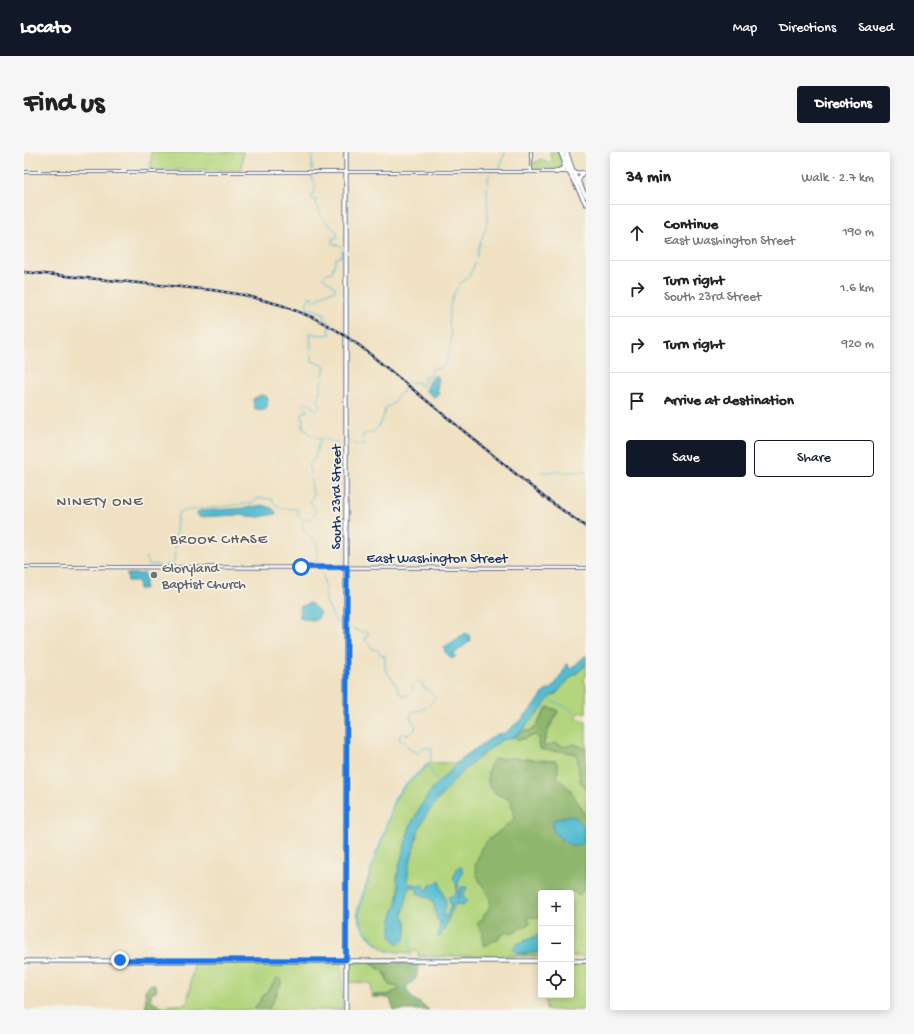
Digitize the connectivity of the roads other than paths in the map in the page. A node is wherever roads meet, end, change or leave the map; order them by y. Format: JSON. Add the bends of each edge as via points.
{"nodes":[{"id":1,"x":346,"y":152,"type":"edge"},
{"id":2,"x":531,"y":152,"type":"edge"},
{"id":3,"x":561,"y":152,"type":"edge"},
{"id":4,"x":566,"y":152,"type":"edge"},
{"id":5,"x":564,"y":163,"type":"junction"},
{"id":6,"x":24,"y":172,"type":"edge"},
{"id":7,"x":531,"y":172,"type":"junction"},
{"id":8,"x":556,"y":172,"type":"junction"},
{"id":9,"x":571,"y":172,"type":"junction"},
{"id":10,"x":346,"y":173,"type":"junction"},
{"id":11,"x":584,"y":173,"type":"edge"},
{"id":12,"x":578,"y":182,"type":"junction"},
{"id":13,"x":581,"y":196,"type":"junction"},
{"id":14,"x":586,"y":196,"type":"edge"},
{"id":15,"x":586,"y":199,"type":"edge"},
{"id":16,"x":586,"y":204,"type":"edge"},
{"id":17,"x":24,"y":567,"type":"edge"},
{"id":18,"x":347,"y":567,"type":"junction"},
{"id":19,"x":586,"y":568,"type":"edge"},
{"id":20,"x":346,"y":960,"type":"junction"},
{"id":21,"x":24,"y":961,"type":"edge"},
{"id":22,"x":538,"y":961,"type":"edge"},
{"id":23,"x":574,"y":961,"type":"edge"},
{"id":24,"x":586,"y":961,"type":"edge"},
{"id":25,"x":346,"y":1010,"type":"edge"}],
"edges":[{"from":1,"to":10,"type":"main road","name":"South 23rd Street"},
{"from":2,"to":7,"type":"street"},
{"from":3,"to":5,"type":"highway"},
{"from":4,"to":9,"type":"highway"},
{"from":5,"to":8,"type":"highway","via":[[563,169]]},
{"from":5,"to":9,"type":"highway"},
{"from":6,"to":10,"type":"street"},
{"from":7,"to":8,"type":"street"},
{"from":7,"to":10,"type":"street"},
{"from":8,"to":9,"type":"street"},
{"from":9,"to":11,"type":"street"},
{"from":9,"to":12,"type":"main road"},
{"from":9,"to":13,"type":"main road"},
{"from":10,"to":18,"type":"main road","name":"South 23rd Street"},
{"from":11,"to":12,"type":"main road"},
{"from":12,"to":14,"type":"main road"},
{"from":13,"to":15,"type":"main road"},
{"from":13,"to":16,"type":"main road"},
{"from":17,"to":18,"type":"street","name":"East Washington Street"},
{"from":18,"to":19,"type":"street","name":"East Washington Street"},
{"from":18,"to":20,"type":"main road","name":"South 23rd Street"},
{"from":20,"to":21,"type":"main road"},
{"from":20,"to":22,"type":"main road"},
{"from":20,"to":25,"type":"main road","name":"South 23rd Street"},
{"from":23,"to":24,"type":"main road"}]}
